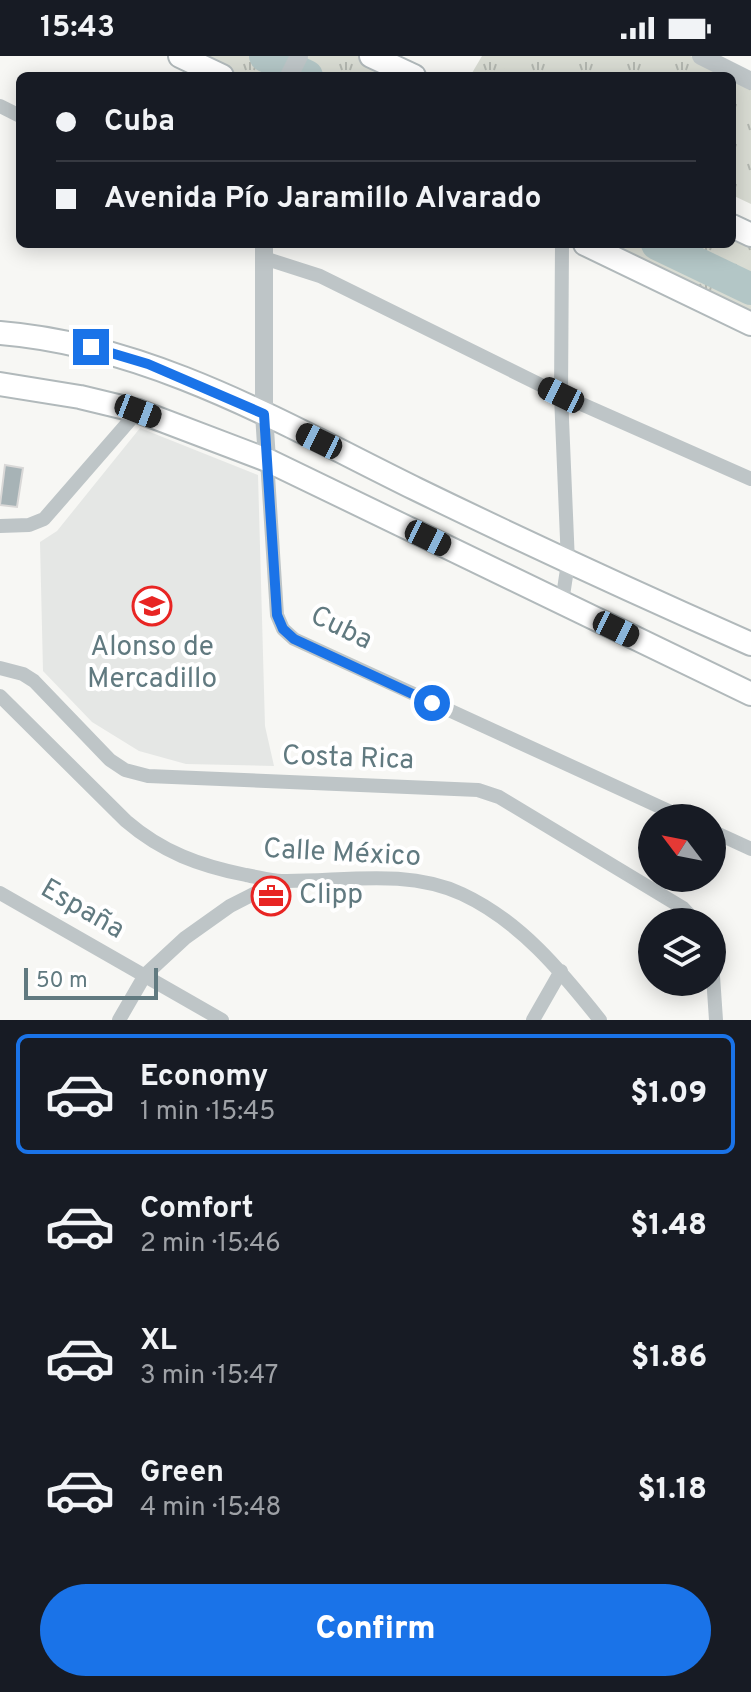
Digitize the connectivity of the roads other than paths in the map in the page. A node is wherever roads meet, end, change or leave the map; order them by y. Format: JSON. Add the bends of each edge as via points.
{"nodes":[{"id":1,"x":180,"y":56,"type":"edge"},
{"id":2,"x":371,"y":56,"type":"edge"},
{"id":3,"x":701,"y":56,"type":"edge"},
{"id":4,"x":214,"y":72,"type":"edge"},
{"id":5,"x":405,"y":72,"type":"edge"},
{"id":6,"x":733,"y":72,"type":"edge"},
{"id":7,"x":562,"y":248,"type":"edge"},
{"id":8,"x":593,"y":248,"type":"edge"},
{"id":9,"x":264,"y":251,"type":"edge"},
{"id":10,"x":751,"y":324,"type":"edge"},
{"id":11,"x":0,"y":333,"type":"edge"},
{"id":12,"x":0,"y":384,"type":"edge"},
{"id":13,"x":561,"y":395,"type":"junction"},
{"id":14,"x":138,"y":411,"type":"junction"},
{"id":15,"x":264,"y":414,"type":"junction"},
{"id":16,"x":267,"y":460,"type":"junction"},
{"id":17,"x":751,"y":479,"type":"edge"},
{"id":18,"x":0,"y":526,"type":"edge"},
{"id":19,"x":568,"y":563,"type":"junction"},
{"id":20,"x":562,"y":602,"type":"junction"},
{"id":21,"x":751,"y":644,"type":"edge"},
{"id":22,"x":0,"y":668,"type":"edge"},
{"id":23,"x":751,"y":694,"type":"edge"},
{"id":24,"x":0,"y":696,"type":"edge"},
{"id":25,"x":653,"y":804,"type":"edge"},
{"id":26,"x":726,"y":837,"type":"edge"},
{"id":27,"x":751,"y":849,"type":"edge"},
{"id":28,"x":279,"y":881,"type":"junction"},
{"id":29,"x":0,"y":893,"type":"edge"},
{"id":30,"x":679,"y":908,"type":"edge"},
{"id":31,"x":561,"y":971,"type":"junction"},
{"id":32,"x":145,"y":975,"type":"junction"},
{"id":33,"x":714,"y":996,"type":"edge"},
{"id":34,"x":119,"y":1020,"type":"edge"},
{"id":35,"x":222,"y":1020,"type":"edge"},
{"id":36,"x":533,"y":1020,"type":"edge"},
{"id":37,"x":600,"y":1020,"type":"edge"},
{"id":38,"x":716,"y":1020,"type":"edge"}],
"edges":[{"from":1,"to":4,"type":"main road"},
{"from":2,"to":5,"type":"main road"},
{"from":3,"to":6,"type":"street"},
{"from":7,"to":13,"type":"street"},
{"from":8,"to":10,"type":"main road"},
{"from":9,"to":13,"type":"street"},
{"from":9,"to":15,"type":"street","name":"Cuba"},
{"from":11,"to":15,"type":"main road","via":[[72,342],[123,356]]},
{"from":12,"to":14,"type":"main road"},
{"from":13,"to":17,"type":"street"},
{"from":13,"to":19,"type":"street"},
{"from":14,"to":16,"type":"main road"},
{"from":14,"to":18,"type":"street","via":[[44,519]]},
{"from":15,"to":16,"type":"street","name":"Cuba"},
{"from":15,"to":19,"type":"main road"},
{"from":16,"to":20,"type":"main road"},
{"from":16,"to":25,"type":"street","name":"Cuba","via":[[277,615],[294,639]]},
{"from":19,"to":20,"type":"street"},
{"from":19,"to":21,"type":"main road"},
{"from":20,"to":23,"type":"main road"},
{"from":22,"to":30,"type":"street","name":"Costa Rica","via":[[34,681],[125,770],[148,776],[487,792]]},
{"from":24,"to":28,"type":"street","name":"Calle México","via":[[144,837],[212,869]]},
{"from":26,"to":27,"type":"street"},
{"from":28,"to":31,"type":"street","name":"Calle México","via":[[385,877],[433,884],[462,894],[504,920]]},
{"from":28,"to":32,"type":"street","via":[[230,906]]},
{"from":29,"to":32,"type":"street","name":"España"},
{"from":31,"to":36,"type":"street"},
{"from":31,"to":37,"type":"street","name":"Calle México"},
{"from":32,"to":34,"type":"street"},
{"from":32,"to":35,"type":"street","name":"España"},
{"from":33,"to":38,"type":"street"}]}
